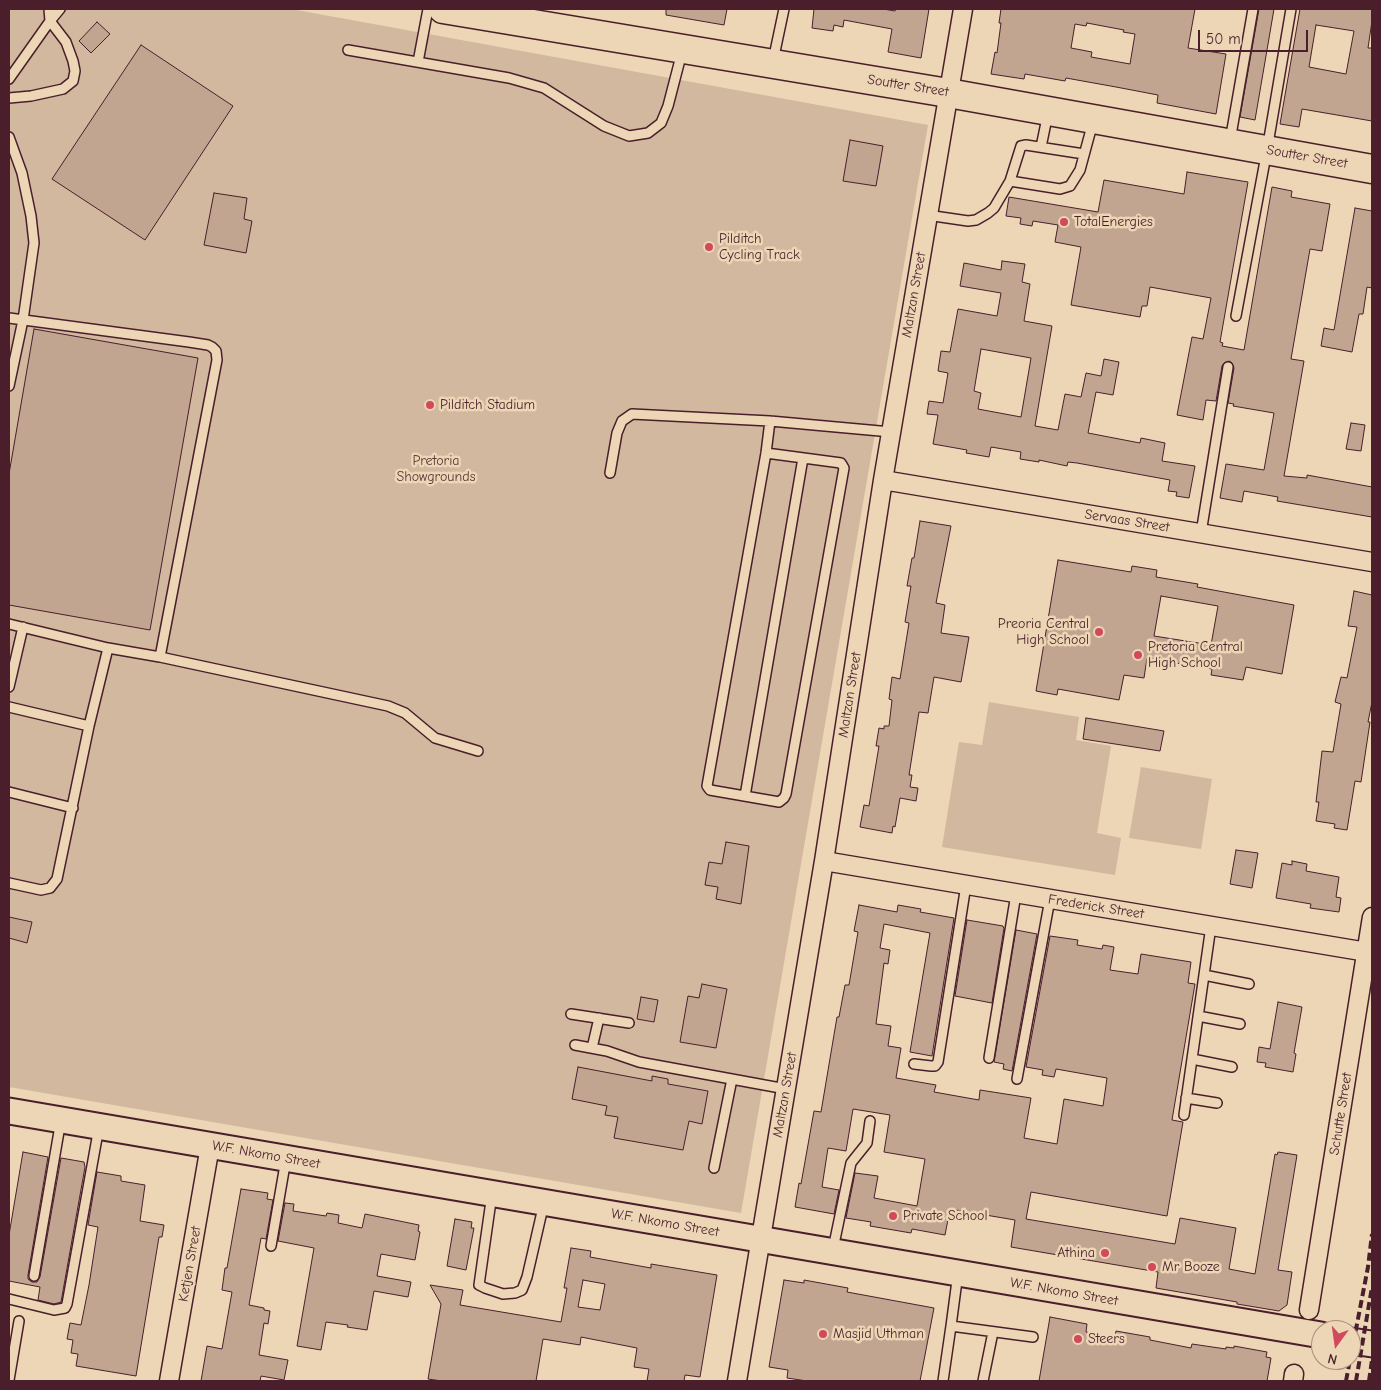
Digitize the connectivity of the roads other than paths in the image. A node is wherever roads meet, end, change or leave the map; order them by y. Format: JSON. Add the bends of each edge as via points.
{"nodes":[{"id":1,"x":49,"y":9,"type":"edge"},
{"id":2,"x":60,"y":9,"type":"edge"},
{"id":3,"x":428,"y":9,"type":"edge"},
{"id":4,"x":443,"y":9,"type":"edge"},
{"id":5,"x":784,"y":9,"type":"edge"},
{"id":6,"x":963,"y":9,"type":"edge"},
{"id":7,"x":1253,"y":9,"type":"edge"},
{"id":8,"x":1291,"y":9,"type":"edge"},
{"id":9,"x":50,"y":21,"type":"junction"},
{"id":10,"x":682,"y":49,"type":"junction"},
{"id":11,"x":348,"y":50,"type":"dead end"},
{"id":12,"x":418,"y":62,"type":"junction"},
{"id":13,"x":773,"y":64,"type":"junction"},
{"id":14,"x":9,"y":79,"type":"edge"},
{"id":15,"x":948,"y":93,"type":"junction"},
{"id":16,"x":9,"y":98,"type":"edge"},
{"id":17,"x":1048,"y":111,"type":"junction"},
{"id":18,"x":1094,"y":119,"type":"junction"},
{"id":19,"x":9,"y":137,"type":"edge"},
{"id":20,"x":1230,"y":143,"type":"junction"},
{"id":21,"x":1041,"y":147,"type":"junction"},
{"id":22,"x":1267,"y":150,"type":"junction"},
{"id":23,"x":1084,"y":154,"type":"junction"},
{"id":24,"x":1372,"y":169,"type":"edge"},
{"id":25,"x":1010,"y":182,"type":"junction"},
{"id":26,"x":928,"y":215,"type":"junction"},
{"id":27,"x":1236,"y":316,"type":"dead end"},
{"id":28,"x":9,"y":318,"type":"edge"},
{"id":29,"x":22,"y":320,"type":"junction"},
{"id":30,"x":1228,"y":368,"type":"dead end"},
{"id":31,"x":9,"y":386,"type":"edge"},
{"id":32,"x":770,"y":421,"type":"junction"},
{"id":33,"x":891,"y":432,"type":"junction"},
{"id":34,"x":766,"y":453,"type":"junction"},
{"id":35,"x":803,"y":458,"type":"junction"},
{"id":36,"x":610,"y":473,"type":"dead end"},
{"id":37,"x":883,"y":480,"type":"junction"},
{"id":38,"x":1201,"y":533,"type":"junction"},
{"id":39,"x":1372,"y":562,"type":"edge"},
{"id":40,"x":9,"y":624,"type":"edge"},
{"id":41,"x":23,"y":627,"type":"junction"},
{"id":42,"x":108,"y":648,"type":"junction"},
{"id":43,"x":160,"y":657,"type":"junction"},
{"id":44,"x":9,"y":687,"type":"edge"},
{"id":45,"x":9,"y":708,"type":"edge"},
{"id":46,"x":89,"y":726,"type":"junction"},
{"id":47,"x":478,"y":751,"type":"dead end"},
{"id":48,"x":9,"y":792,"type":"edge"},
{"id":49,"x":745,"y":796,"type":"junction"},
{"id":50,"x":73,"y":808,"type":"junction"},
{"id":51,"x":824,"y":862,"type":"junction"},
{"id":52,"x":9,"y":883,"type":"edge"},
{"id":53,"x":966,"y":885,"type":"junction"},
{"id":54,"x":1016,"y":894,"type":"junction"},
{"id":55,"x":1050,"y":899,"type":"junction"},
{"id":56,"x":1372,"y":917,"type":"edge"},
{"id":57,"x":1210,"y":926,"type":"junction"},
{"id":58,"x":1367,"y":952,"type":"junction"},
{"id":59,"x":1204,"y":975,"type":"junction"},
{"id":60,"x":1249,"y":984,"type":"dead end"},
{"id":61,"x":571,"y":1014,"type":"dead end"},
{"id":62,"x":1198,"y":1016,"type":"junction"},
{"id":63,"x":599,"y":1018,"type":"junction"},
{"id":64,"x":629,"y":1023,"type":"dead end"},
{"id":65,"x":1240,"y":1024,"type":"dead end"},
{"id":66,"x":574,"y":1045,"type":"dead end"},
{"id":67,"x":592,"y":1048,"type":"junction"},
{"id":68,"x":989,"y":1058,"type":"dead end"},
{"id":69,"x":1192,"y":1059,"type":"junction"},
{"id":70,"x":914,"y":1064,"type":"dead end"},
{"id":71,"x":1232,"y":1067,"type":"dead end"},
{"id":72,"x":732,"y":1079,"type":"junction"},
{"id":73,"x":1017,"y":1079,"type":"dead end"},
{"id":74,"x":786,"y":1089,"type":"junction"},
{"id":75,"x":1186,"y":1098,"type":"junction"},
{"id":76,"x":1217,"y":1103,"type":"dead end"},
{"id":77,"x":9,"y":1111,"type":"edge"},
{"id":78,"x":1184,"y":1115,"type":"dead end"},
{"id":79,"x":61,"y":1120,"type":"junction"},
{"id":80,"x":870,"y":1121,"type":"dead end"},
{"id":81,"x":98,"y":1127,"type":"junction"},
{"id":82,"x":210,"y":1146,"type":"junction"},
{"id":83,"x":286,"y":1159,"type":"junction"},
{"id":84,"x":714,"y":1168,"type":"dead end"},
{"id":85,"x":492,"y":1194,"type":"junction"},
{"id":86,"x":544,"y":1202,"type":"junction"},
{"id":87,"x":761,"y":1240,"type":"junction"},
{"id":88,"x":271,"y":1246,"type":"dead end"},
{"id":89,"x":833,"y":1252,"type":"junction"},
{"id":90,"x":958,"y":1273,"type":"junction"},
{"id":91,"x":34,"y":1276,"type":"dead end"},
{"id":92,"x":9,"y":1299,"type":"edge"},
{"id":93,"x":1309,"y":1310,"type":"dead end"},
{"id":94,"x":19,"y":1321,"type":"dead end"},
{"id":95,"x":952,"y":1326,"type":"junction"},
{"id":96,"x":992,"y":1332,"type":"junction"},
{"id":97,"x":1311,"y":1333,"type":"edge"},
{"id":98,"x":1033,"y":1337,"type":"dead end"},
{"id":99,"x":9,"y":1380,"type":"edge"},
{"id":100,"x":169,"y":1381,"type":"edge"},
{"id":101,"x":737,"y":1381,"type":"edge"},
{"id":102,"x":943,"y":1381,"type":"edge"},
{"id":103,"x":983,"y":1381,"type":"edge"}],
"edges":[{"from":1,"to":9,"type":"lane"},
{"from":2,"to":9,"type":"lane"},
{"from":3,"to":12,"type":"lane"},
{"from":4,"to":10,"type":"main road","name":"Soutter Street"},
{"from":5,"to":13,"type":"lane"},
{"from":6,"to":15,"type":"street","name":"Maltzan Street"},
{"from":7,"to":20,"type":"lane"},
{"from":8,"to":22,"type":"lane"},
{"from":9,"to":14,"type":"lane"},
{"from":9,"to":16,"type":"lane","via":[[66,42],[75,71],[73,81],[63,89]]},
{"from":10,"to":12,"type":"lane","via":[[661,123],[648,133],[630,136],[604,126],[544,88],[509,78]]},
{"from":10,"to":13,"type":"main road","name":"Soutter Street"},
{"from":11,"to":12,"type":"lane"},
{"from":13,"to":15,"type":"main road","name":"Soutter Street"},
{"from":15,"to":17,"type":"main road","name":"Soutter Street"},
{"from":15,"to":26,"type":"street","name":"Maltzan Street"},
{"from":17,"to":18,"type":"main road","name":"Soutter Street"},
{"from":17,"to":21,"type":"lane"},
{"from":18,"to":20,"type":"main road","name":"Soutter Street"},
{"from":18,"to":23,"type":"lane"},
{"from":19,"to":29,"type":"lane","via":[[22,173],[34,242]]},
{"from":20,"to":22,"type":"main road","name":"Soutter Street"},
{"from":21,"to":23,"type":"lane"},
{"from":21,"to":25,"type":"lane","via":[[1021,146]]},
{"from":22,"to":24,"type":"main road","name":"Soutter Street"},
{"from":22,"to":27,"type":"lane"},
{"from":23,"to":25,"type":"lane","via":[[1075,180],[1065,188]]},
{"from":25,"to":26,"type":"lane","via":[[994,208],[976,220]]},
{"from":26,"to":33,"type":"street","name":"Maltzan Street"},
{"from":28,"to":29,"type":"lane"},
{"from":29,"to":31,"type":"lane"},
{"from":29,"to":43,"type":"lane","via":[[208,345],[216,351],[217,360]]},
{"from":30,"to":38,"type":"lane"},
{"from":32,"to":33,"type":"lane"},
{"from":32,"to":34,"type":"lane"},
{"from":32,"to":36,"type":"lane","via":[[632,414],[622,422],[617,433]]},
{"from":33,"to":37,"type":"street","name":"Maltzan Street"},
{"from":34,"to":35,"type":"lane"},
{"from":34,"to":49,"type":"lane","via":[[707,786],[710,790]]},
{"from":35,"to":49,"type":"lane"},
{"from":35,"to":49,"type":"lane","via":[[841,463],[844,477],[786,794],[779,802]]},
{"from":37,"to":38,"type":"street","name":"Servaas Street"},
{"from":37,"to":51,"type":"street","name":"Maltzan Street"},
{"from":38,"to":39,"type":"street","name":"Servaas Street"},
{"from":40,"to":41,"type":"lane"},
{"from":41,"to":42,"type":"lane"},
{"from":41,"to":44,"type":"lane"},
{"from":42,"to":43,"type":"lane"},
{"from":42,"to":46,"type":"lane"},
{"from":43,"to":47,"type":"lane","via":[[388,706],[405,713],[435,738]]},
{"from":45,"to":46,"type":"lane"},
{"from":46,"to":50,"type":"lane"},
{"from":48,"to":50,"type":"lane"},
{"from":50,"to":52,"type":"lane","via":[[58,879],[54,884],[41,890]]},
{"from":51,"to":53,"type":"street","name":"Frederick Street"},
{"from":51,"to":74,"type":"street","name":"Maltzan Street"},
{"from":53,"to":54,"type":"street","name":"Frederick Street"},
{"from":53,"to":70,"type":"lane","via":[[938,1062],[935,1066]]},
{"from":54,"to":55,"type":"street","name":"Frederick Street"},
{"from":54,"to":68,"type":"lane"},
{"from":55,"to":57,"type":"street","name":"Frederick Street"},
{"from":55,"to":73,"type":"lane"},
{"from":56,"to":58,"type":"street","name":"Schutte Street"},
{"from":57,"to":58,"type":"street","name":"Frederick Street"},
{"from":57,"to":59,"type":"lane"},
{"from":58,"to":93,"type":"street","name":"Schutte Street"},
{"from":59,"to":60,"type":"lane"},
{"from":59,"to":62,"type":"lane"},
{"from":61,"to":63,"type":"lane"},
{"from":62,"to":65,"type":"lane"},
{"from":62,"to":69,"type":"lane"},
{"from":63,"to":64,"type":"lane"},
{"from":63,"to":67,"type":"lane"},
{"from":66,"to":67,"type":"lane"},
{"from":67,"to":72,"type":"lane","via":[[639,1062]]},
{"from":69,"to":71,"type":"lane"},
{"from":69,"to":75,"type":"lane"},
{"from":72,"to":74,"type":"lane"},
{"from":72,"to":84,"type":"lane"},
{"from":74,"to":87,"type":"street","name":"Maltzan Street"},
{"from":75,"to":76,"type":"lane"},
{"from":75,"to":78,"type":"lane"},
{"from":77,"to":79,"type":"main road","name":"W.F. Nkomo Street"},
{"from":79,"to":81,"type":"main road","name":"W.F. Nkomo Street"},
{"from":79,"to":91,"type":"lane"},
{"from":80,"to":89,"type":"lane","via":[[867,1143],[851,1163]]},
{"from":81,"to":82,"type":"main road","name":"W.F. Nkomo Street"},
{"from":81,"to":92,"type":"lane","via":[[65,1308],[54,1310]]},
{"from":82,"to":83,"type":"main road","name":"W.F. Nkomo Street"},
{"from":82,"to":100,"type":"street","name":"Ketjen Street"},
{"from":83,"to":85,"type":"main road","name":"W.F. Nkomo Street"},
{"from":83,"to":88,"type":"lane"},
{"from":85,"to":86,"type":"main road","name":"W.F. Nkomo Street"},
{"from":85,"to":86,"type":"lane","via":[[479,1284],[503,1294],[522,1290]]},
{"from":86,"to":87,"type":"main road","name":"W.F. Nkomo Street"},
{"from":87,"to":89,"type":"main road","name":"W.F. Nkomo Street"},
{"from":87,"to":101,"type":"street","name":"Maltzan Street"},
{"from":89,"to":90,"type":"main road","name":"W.F. Nkomo Street"},
{"from":90,"to":95,"type":"lane"},
{"from":90,"to":97,"type":"main road","name":"W.F. Nkomo Street"},
{"from":94,"to":99,"type":"lane"},
{"from":95,"to":96,"type":"lane"},
{"from":95,"to":102,"type":"lane"},
{"from":96,"to":98,"type":"lane"},
{"from":96,"to":103,"type":"lane"}]}
